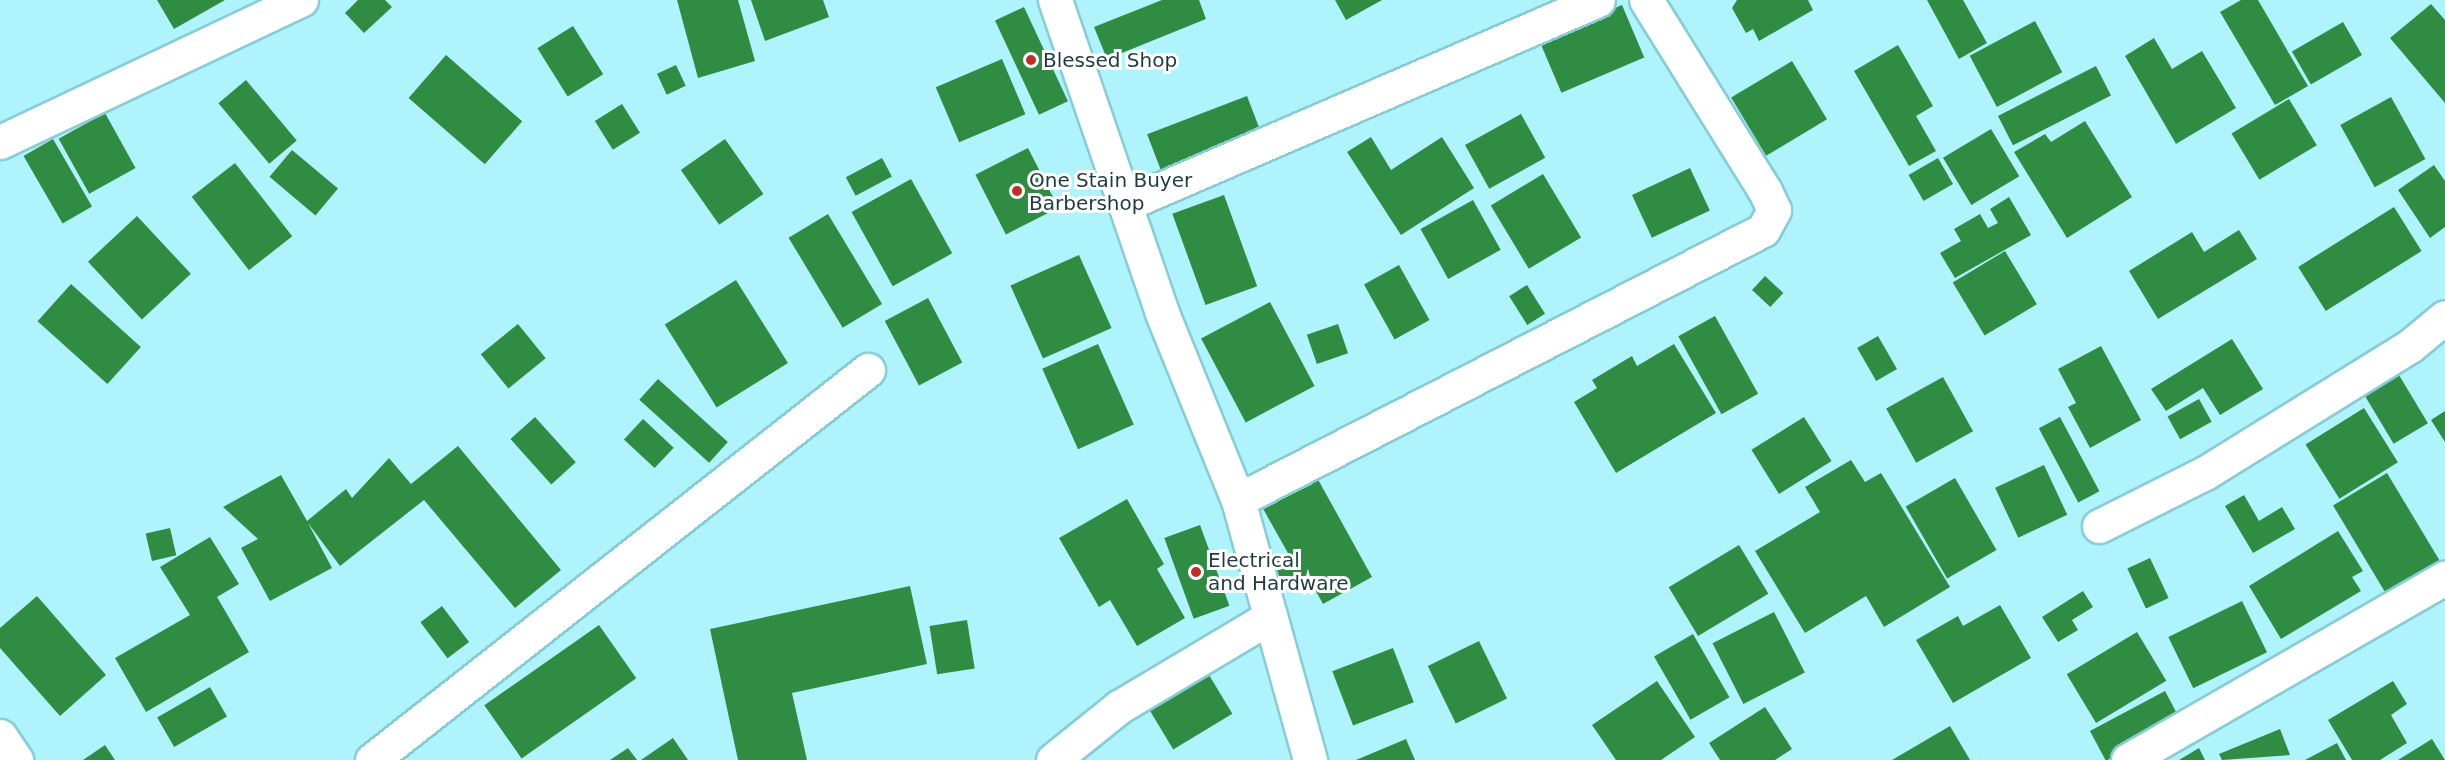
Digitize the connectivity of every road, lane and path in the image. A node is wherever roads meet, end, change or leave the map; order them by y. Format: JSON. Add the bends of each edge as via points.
{"nodes":[{"id":1,"x":301,"y":0,"type":"edge"},
{"id":2,"x":1055,"y":0,"type":"edge"},
{"id":3,"x":1598,"y":0,"type":"edge"},
{"id":4,"x":1646,"y":0,"type":"edge"},
{"id":5,"x":0,"y":142,"type":"edge"},
{"id":6,"x":1126,"y":204,"type":"junction"},
{"id":7,"x":2445,"y":317,"type":"edge"},
{"id":8,"x":868,"y":370,"type":"dead end"},
{"id":9,"x":1238,"y":500,"type":"junction"},
{"id":10,"x":2099,"y":526,"type":"dead end"},
{"id":11,"x":2445,"y":578,"type":"edge"},
{"id":12,"x":1270,"y":617,"type":"junction"},
{"id":13,"x":0,"y":736,"type":"edge"},
{"id":14,"x":16,"y":760,"type":"edge"},
{"id":15,"x":372,"y":760,"type":"edge"},
{"id":16,"x":1053,"y":760,"type":"edge"},
{"id":17,"x":1310,"y":760,"type":"edge"},
{"id":18,"x":2128,"y":760,"type":"edge"}],
"edges":[{"from":1,"to":5,"type":"street"},
{"from":2,"to":6,"type":"street"},
{"from":3,"to":6,"type":"street"},
{"from":4,"to":9,"type":"street","via":[[1765,191],[1774,210],[1764,230]]},
{"from":6,"to":9,"type":"street","via":[[1162,313]]},
{"from":7,"to":10,"type":"street","via":[[2410,346],[2205,473]]},
{"from":8,"to":15,"type":"street"},
{"from":9,"to":12,"type":"street"},
{"from":11,"to":18,"type":"street"},
{"from":12,"to":16,"type":"street","via":[[1119,707]]},
{"from":12,"to":17,"type":"street"},
{"from":13,"to":14,"type":"street"}]}
